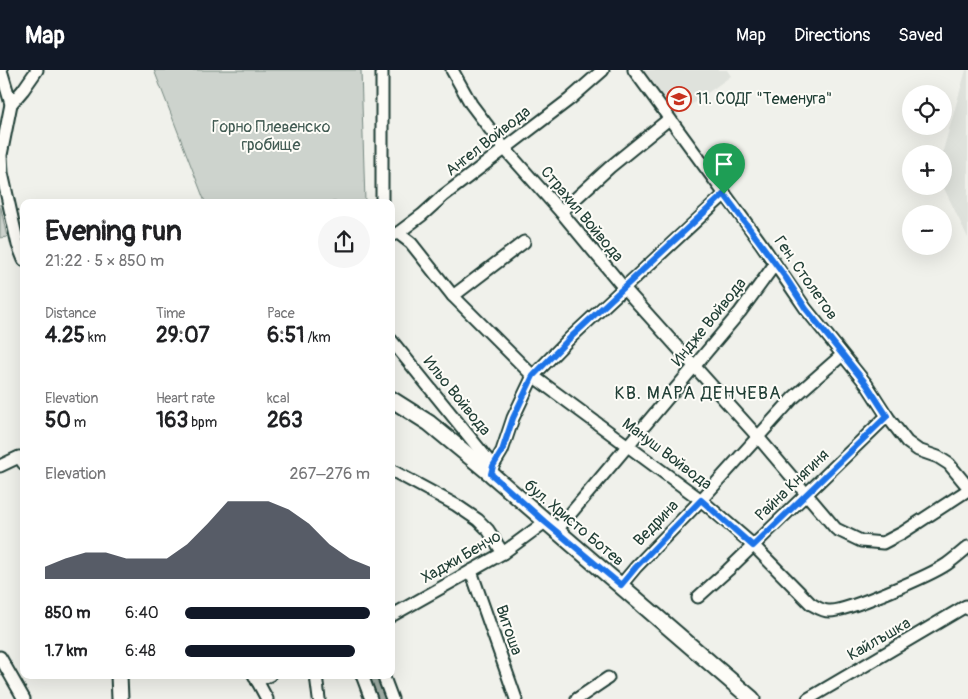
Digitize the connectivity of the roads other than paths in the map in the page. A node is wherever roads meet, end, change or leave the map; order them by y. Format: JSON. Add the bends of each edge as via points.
{"nodes":[{"id":1,"x":1,"y":70,"type":"edge"},
{"id":2,"x":37,"y":70,"type":"edge"},
{"id":3,"x":382,"y":70,"type":"edge"},
{"id":4,"x":452,"y":70,"type":"edge"},
{"id":5,"x":603,"y":70,"type":"edge"},
{"id":6,"x":634,"y":70,"type":"edge"},
{"id":7,"x":11,"y":104,"type":"junction"},
{"id":8,"x":669,"y":119,"type":"junction"},
{"id":9,"x":505,"y":149,"type":"junction"},
{"id":10,"x":724,"y":194,"type":"junction"},
{"id":11,"x":382,"y":199,"type":"edge"},
{"id":12,"x":561,"y":212,"type":"junction"},
{"id":13,"x":395,"y":234,"type":"edge"},
{"id":14,"x":524,"y":242,"type":"dead end"},
{"id":15,"x":20,"y":250,"type":"edge"},
{"id":16,"x":775,"y":264,"type":"junction"},
{"id":17,"x":624,"y":288,"type":"junction"},
{"id":18,"x":453,"y":296,"type":"junction"},
{"id":19,"x":395,"y":345,"type":"edge"},
{"id":20,"x":842,"y":355,"type":"junction"},
{"id":21,"x":695,"y":366,"type":"junction"},
{"id":22,"x":533,"y":376,"type":"junction"},
{"id":23,"x":395,"y":401,"type":"edge"},
{"id":24,"x":887,"y":416,"type":"junction"},
{"id":25,"x":758,"y":437,"type":"junction"},
{"id":26,"x":627,"y":444,"type":"junction"},
{"id":27,"x":20,"y":458,"type":"edge"},
{"id":28,"x":0,"y":466,"type":"edge"},
{"id":29,"x":492,"y":470,"type":"junction"},
{"id":30,"x":395,"y":472,"type":"edge"},
{"id":31,"x":968,"y":488,"type":"edge"},
{"id":32,"x":806,"y":494,"type":"junction"},
{"id":33,"x":701,"y":500,"type":"junction"},
{"id":34,"x":550,"y":527,"type":"junction"},
{"id":35,"x":753,"y":546,"type":"junction"},
{"id":36,"x":968,"y":547,"type":"edge"},
{"id":37,"x":503,"y":553,"type":"junction"},
{"id":38,"x":471,"y":571,"type":"junction"},
{"id":39,"x":621,"y":585,"type":"junction"},
{"id":40,"x":698,"y":597,"type":"dead end"},
{"id":41,"x":967,"y":608,"type":"edge"},
{"id":42,"x":395,"y":614,"type":"edge"},
{"id":43,"x":0,"y":657,"type":"edge"},
{"id":44,"x":4,"y":676,"type":"edge"},
{"id":45,"x":608,"y":678,"type":"dead end"},
{"id":46,"x":119,"y":679,"type":"edge"},
{"id":47,"x":256,"y":679,"type":"edge"},
{"id":48,"x":316,"y":679,"type":"edge"},
{"id":49,"x":364,"y":679,"type":"edge"},
{"id":50,"x":384,"y":679,"type":"edge"},
{"id":51,"x":24,"y":699,"type":"edge"},
{"id":52,"x":120,"y":699,"type":"edge"},
{"id":53,"x":267,"y":699,"type":"edge"},
{"id":54,"x":319,"y":699,"type":"edge"},
{"id":55,"x":371,"y":699,"type":"edge"},
{"id":56,"x":392,"y":699,"type":"edge"},
{"id":57,"x":516,"y":699,"type":"edge"},
{"id":58,"x":577,"y":699,"type":"edge"},
{"id":59,"x":752,"y":699,"type":"edge"},
{"id":60,"x":808,"y":699,"type":"edge"}],
"edges":[{"from":1,"to":7,"type":"street"},
{"from":2,"to":7,"type":"street"},
{"from":3,"to":11,"type":"street"},
{"from":4,"to":9,"type":"street","name":"Страхил Войвода","via":[[471,104]]},
{"from":5,"to":9,"type":"street","name":"Ангел Войвода"},
{"from":6,"to":8,"type":"street","name":"Ген. Столетов"},
{"from":7,"to":15,"type":"street","via":[[1,155],[2,173]]},
{"from":8,"to":10,"type":"street","name":"Ген. Столетов"},
{"from":8,"to":12,"type":"street"},
{"from":9,"to":12,"type":"street","name":"Страхил Войвода"},
{"from":9,"to":13,"type":"street","name":"Ангел Войвода"},
{"from":10,"to":16,"type":"street","name":"Ген. Столетов"},
{"from":10,"to":17,"type":"street"},
{"from":12,"to":17,"type":"street","name":"Страхил Войвода"},
{"from":13,"to":18,"type":"street","name":"Мануш Войвода","via":[[411,244]]},
{"from":14,"to":18,"type":"street"},
{"from":16,"to":20,"type":"street","name":"Ген. Столетов"},
{"from":16,"to":21,"type":"street","name":"Индже Войвода"},
{"from":17,"to":21,"type":"street","name":"Страхил Войвода"},
{"from":17,"to":22,"type":"street"},
{"from":18,"to":22,"type":"street","name":"Мануш Войвода"},
{"from":19,"to":29,"type":"street","name":"Ильо Войвода"},
{"from":20,"to":24,"type":"street","name":"Ген. Столетов"},
{"from":20,"to":25,"type":"street","name":"Ведрина","via":[[793,398]]},
{"from":21,"to":25,"type":"street","name":"Страхил Войвода"},
{"from":21,"to":26,"type":"street","name":"Индже Войвода"},
{"from":22,"to":26,"type":"street","name":"Мануш Войвода"},
{"from":22,"to":29,"type":"street"},
{"from":23,"to":29,"type":"main road","name":"бул. Христо Ботев","via":[[430,423]]},
{"from":24,"to":31,"type":"street","name":"Ген. Столетов","via":[[907,442],[949,464]]},
{"from":24,"to":32,"type":"street","name":"Райна Княгиня"},
{"from":25,"to":32,"type":"street","name":"Страхил Войвода"},
{"from":25,"to":33,"type":"street","name":"Ведрина"},
{"from":26,"to":33,"type":"street","name":"Мануш Войвода"},
{"from":26,"to":34,"type":"street","name":"Индже Войвода"},
{"from":27,"to":28,"type":"street"},
{"from":29,"to":34,"type":"main road","name":"бул. Христо Ботев"},
{"from":30,"to":37,"type":"street","via":[[478,520]]},
{"from":31,"to":32,"type":"street","name":"Страхил Войвода","via":[[883,543],[861,541],[836,529]]},
{"from":32,"to":35,"type":"street","name":"Райна Княгиня"},
{"from":33,"to":35,"type":"street","name":"Мануш Войвода"},
{"from":33,"to":39,"type":"street","name":"Ведрина"},
{"from":34,"to":37,"type":"street","name":"Хаджи Бенчо"},
{"from":34,"to":39,"type":"main road","name":"бул. Христо Ботев"},
{"from":35,"to":36,"type":"street","name":"Мануш Войвода","via":[[811,604],[830,612],[890,591],[946,564]]},
{"from":35,"to":40,"type":"street","name":"Райна Княгиня"},
{"from":37,"to":38,"type":"street","name":"Хаджи Бенчо"},
{"from":38,"to":42,"type":"street","name":"Хаджи Бенчо"},
{"from":38,"to":57,"type":"street","name":"Витоша"},
{"from":39,"to":59,"type":"main road","name":"бул. Христо Ботев"},
{"from":41,"to":60,"type":"street","name":"Кайлъшка"},
{"from":43,"to":44,"type":"street"},
{"from":44,"to":51,"type":"street"},
{"from":45,"to":58,"type":"street"},
{"from":46,"to":52,"type":"main road"},
{"from":47,"to":53,"type":"street"},
{"from":48,"to":54,"type":"street"},
{"from":49,"to":55,"type":"street"},
{"from":50,"to":56,"type":"street"}]}
